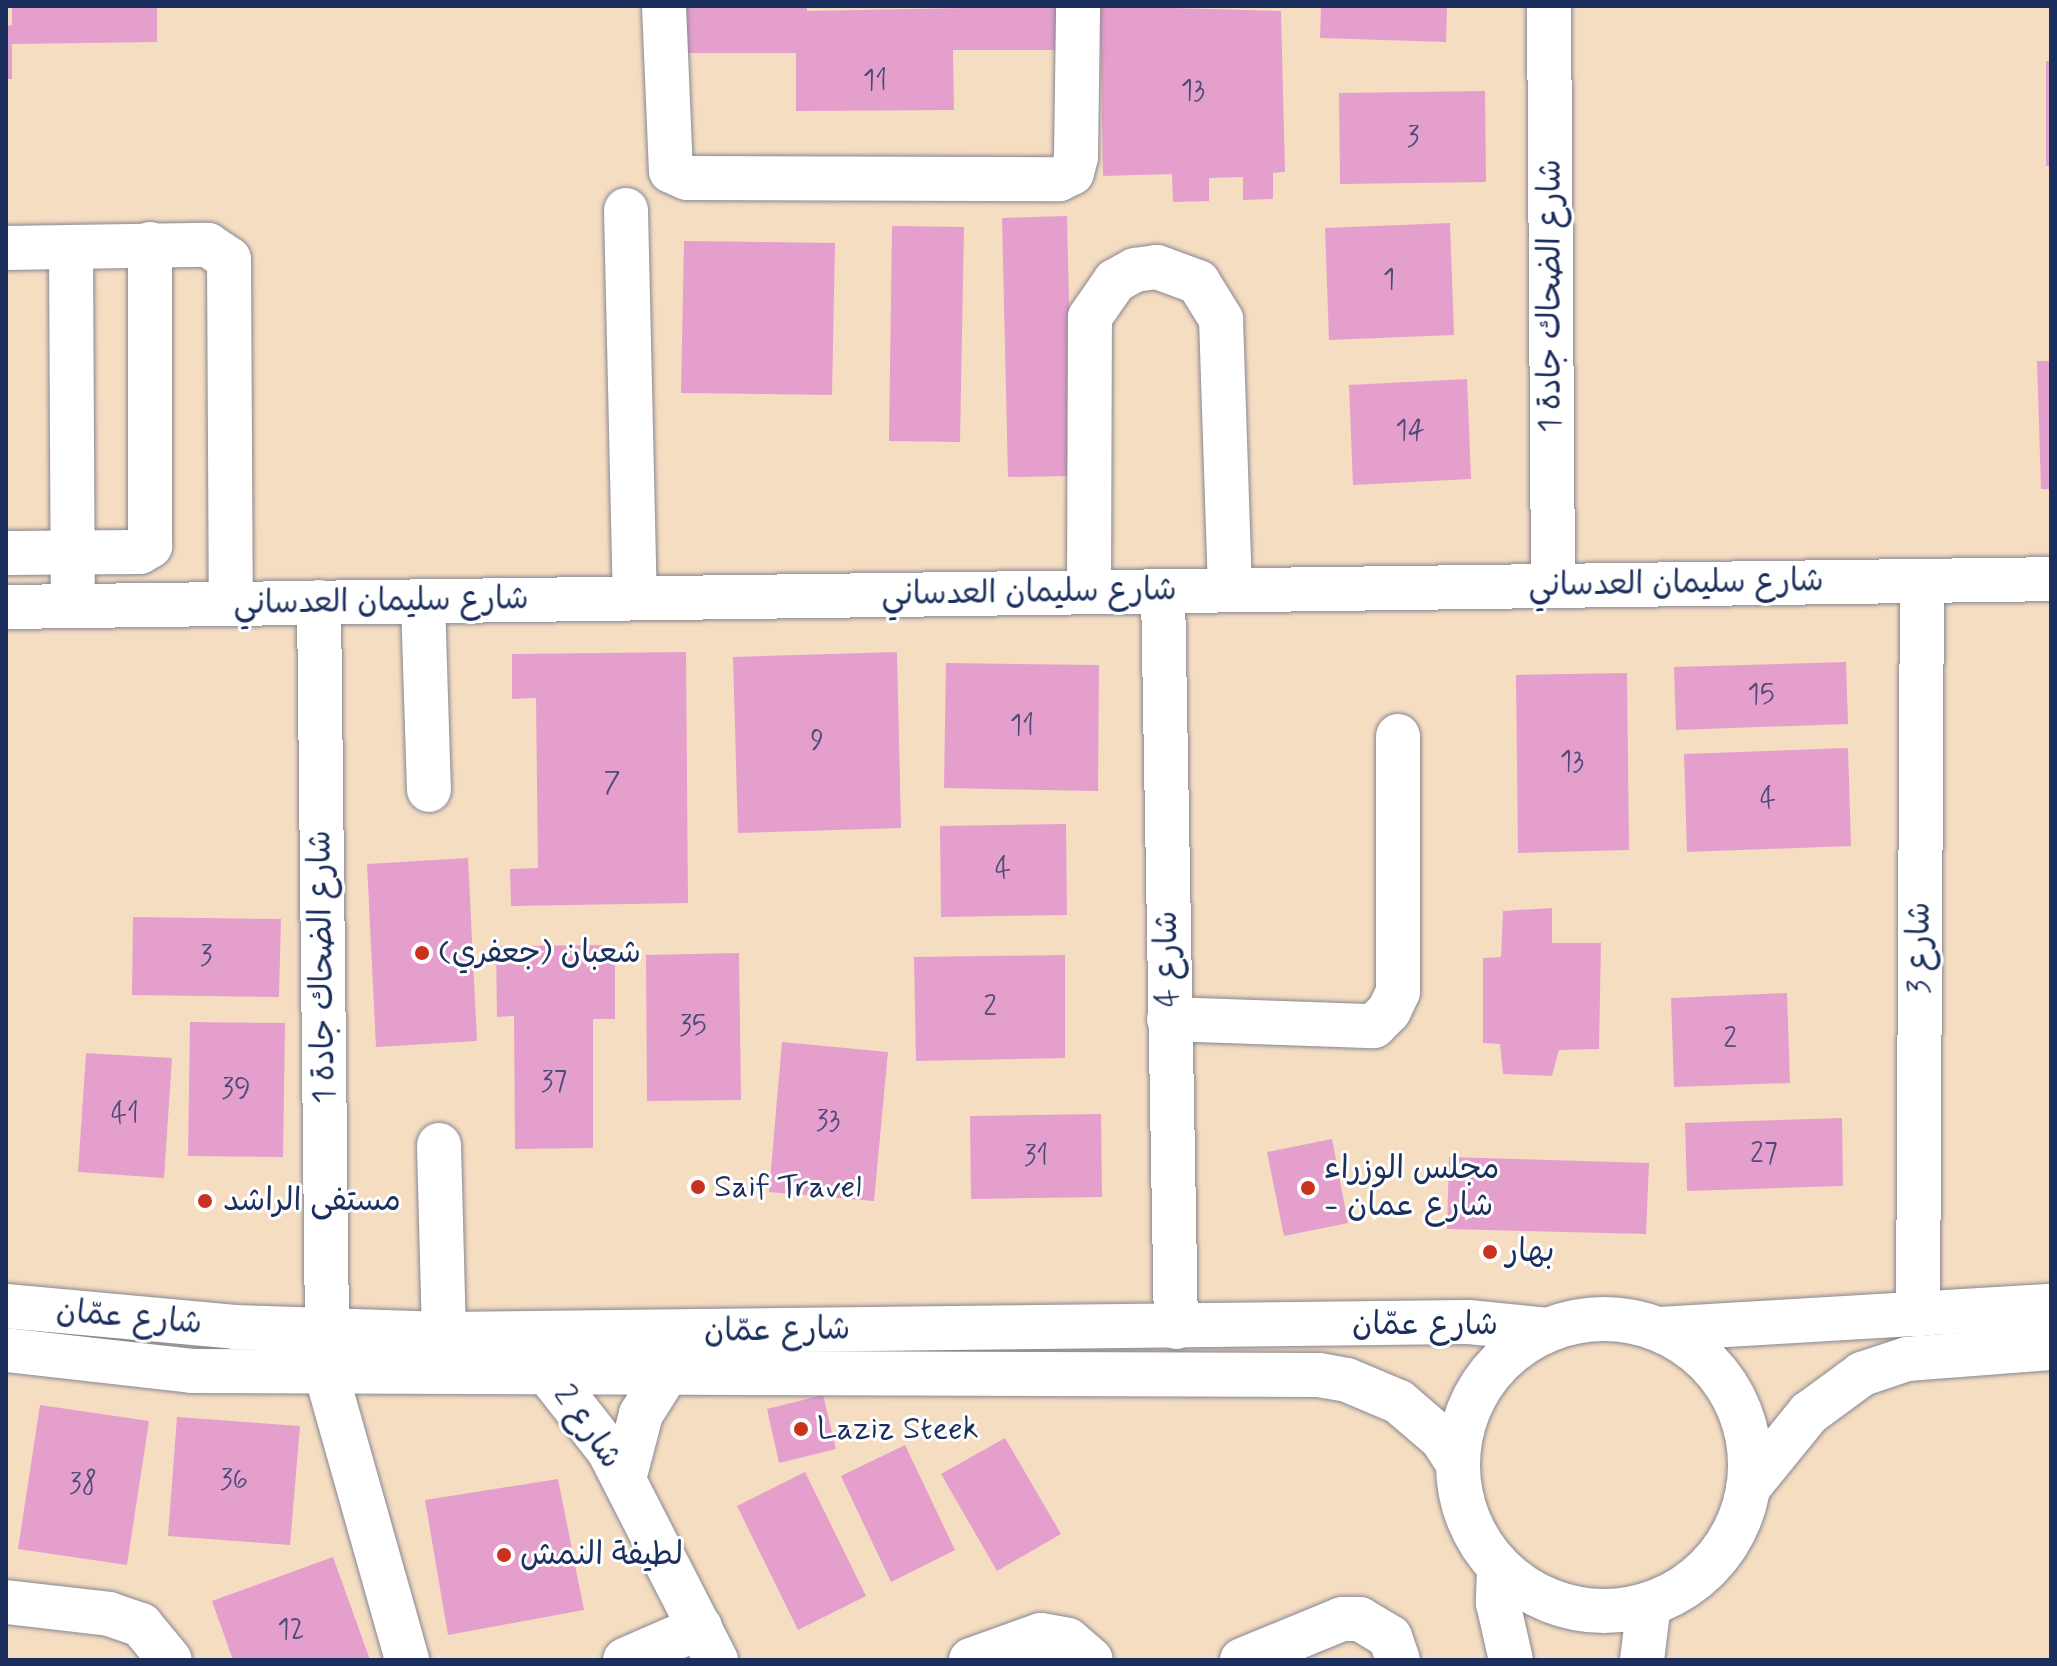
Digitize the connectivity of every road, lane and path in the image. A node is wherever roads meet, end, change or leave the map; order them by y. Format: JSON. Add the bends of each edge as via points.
{"nodes":[{"id":1,"x":664,"y":6,"type":"edge"},
{"id":2,"x":1078,"y":6,"type":"edge"},
{"id":3,"x":1549,"y":6,"type":"edge"},
{"id":4,"x":626,"y":210,"type":"dead end"},
{"id":5,"x":150,"y":244,"type":"junction"},
{"id":6,"x":6,"y":248,"type":"edge"},
{"id":7,"x":71,"y":249,"type":"junction"},
{"id":8,"x":6,"y":553,"type":"edge"},
{"id":9,"x":72,"y":553,"type":"junction"},
{"id":10,"x":2051,"y":579,"type":"edge"},
{"id":11,"x":1922,"y":581,"type":"junction"},
{"id":12,"x":1553,"y":586,"type":"junction"},
{"id":13,"x":1230,"y":590,"type":"junction"},
{"id":14,"x":1163,"y":591,"type":"junction"},
{"id":15,"x":1089,"y":592,"type":"junction"},
{"id":16,"x":635,"y":598,"type":"junction"},
{"id":17,"x":423,"y":601,"type":"junction"},
{"id":18,"x":319,"y":602,"type":"junction"},
{"id":19,"x":231,"y":604,"type":"junction"},
{"id":20,"x":73,"y":606,"type":"junction"},
{"id":21,"x":6,"y":607,"type":"edge"},
{"id":22,"x":1398,"y":736,"type":"dead end"},
{"id":23,"x":429,"y":790,"type":"dead end"},
{"id":24,"x":1169,"y":1019,"type":"junction"},
{"id":25,"x":439,"y":1145,"type":"dead end"},
{"id":26,"x":6,"y":1306,"type":"edge"},
{"id":27,"x":2051,"y":1306,"type":"edge"},
{"id":28,"x":1918,"y":1315,"type":"junction"},
{"id":29,"x":1176,"y":1327,"type":"junction"},
{"id":30,"x":1660,"y":1329,"type":"junction"},
{"id":31,"x":1548,"y":1330,"type":"junction"},
{"id":32,"x":444,"y":1334,"type":"junction"},
{"id":33,"x":2051,"y":1348,"type":"edge"},
{"id":34,"x":6,"y":1350,"type":"edge"},
{"id":35,"x":326,"y":1352,"type":"junction"},
{"id":36,"x":550,"y":1376,"type":"junction"},
{"id":37,"x":665,"y":1376,"type":"junction"},
{"id":38,"x":1457,"y":1462,"type":"junction"},
{"id":39,"x":624,"y":1479,"type":"junction"},
{"id":40,"x":1748,"y":1488,"type":"junction"},
{"id":41,"x":1499,"y":1568,"type":"junction"},
{"id":42,"x":6,"y":1602,"type":"edge"},
{"id":43,"x":1649,"y":1604,"type":"junction"},
{"id":44,"x":708,"y":1644,"type":"edge"},
{"id":45,"x":170,"y":1660,"type":"edge"},
{"id":46,"x":407,"y":1660,"type":"edge"},
{"id":47,"x":625,"y":1660,"type":"edge"},
{"id":48,"x":971,"y":1660,"type":"edge"},
{"id":49,"x":1091,"y":1660,"type":"edge"},
{"id":50,"x":1242,"y":1660,"type":"edge"},
{"id":51,"x":1398,"y":1660,"type":"edge"},
{"id":52,"x":1511,"y":1660,"type":"edge"},
{"id":53,"x":1642,"y":1660,"type":"edge"}],
"edges":[{"from":1,"to":2,"type":"street","via":[[671,171],[687,178],[1028,179],[1072,173]]},
{"from":3,"to":12,"type":"street","name":"شارع الضحاك جادة 1"},
{"from":4,"to":16,"type":"street"},
{"from":5,"to":7,"type":"street"},
{"from":5,"to":9,"type":"street","via":[[150,546],[140,552]]},
{"from":5,"to":19,"type":"street","via":[[208,245],[229,259]]},
{"from":6,"to":7,"type":"street"},
{"from":7,"to":9,"type":"street"},
{"from":8,"to":9,"type":"street"},
{"from":9,"to":20,"type":"street"},
{"from":10,"to":11,"type":"street","name":"شارع سليمان العدساني"},
{"from":11,"to":12,"type":"street","name":"شارع سليمان العدساني"},
{"from":11,"to":28,"type":"street","name":"شارع 3"},
{"from":12,"to":13,"type":"street","name":"شارع سليمان العدساني"},
{"from":13,"to":14,"type":"street","name":"شارع سليمان العدساني"},
{"from":13,"to":15,"type":"street","via":[[1221,319],[1198,282],[1157,267],[1135,270],[1115,281],[1090,317]]},
{"from":14,"to":15,"type":"street","name":"شارع سليمان العدساني"},
{"from":14,"to":24,"type":"street","name":"شارع 4"},
{"from":15,"to":16,"type":"street","name":"شارع سليمان العدساني"},
{"from":16,"to":17,"type":"street","name":"شارع سليمان العدساني"},
{"from":17,"to":18,"type":"street","name":"شارع سليمان العدساني"},
{"from":17,"to":23,"type":"street"},
{"from":18,"to":19,"type":"street","name":"شارع سليمان العدساني"},
{"from":18,"to":35,"type":"street","name":"شارع الضحاك جادة 1"},
{"from":19,"to":20,"type":"street","name":"شارع سليمان العدساني"},
{"from":20,"to":21,"type":"street","name":"شارع سليمان العدساني"},
{"from":22,"to":24,"type":"street","via":[[1398,992],[1389,1011],[1374,1026]]},
{"from":24,"to":29,"type":"street","name":"شارع 4"},
{"from":25,"to":32,"type":"street"},
{"from":26,"to":35,"type":"street","name":"شارع عمّان"},
{"from":27,"to":28,"type":"street"},
{"from":28,"to":30,"type":"street"},
{"from":29,"to":31,"type":"street","name":"شارع عمّان","via":[[1469,1322]]},
{"from":29,"to":32,"type":"street","name":"شارع عمّان"},
{"from":30,"to":31,"type":"street","via":[[1623,1320],[1585,1320]]},
{"from":30,"to":40,"type":"street","via":[[1696,1352],[1731,1393],[1748,1445]]},
{"from":31,"to":38,"type":"street","via":[[1494,1369],[1462,1429]]},
{"from":32,"to":35,"type":"street","name":"شارع عمّان"},
{"from":33,"to":40,"type":"street","via":[[1907,1359],[1862,1374],[1809,1413]]},
{"from":34,"to":35,"type":"street","name":"شارع عمّان","via":[[192,1371]]},
{"from":35,"to":36,"type":"street","name":"شارع عمّان"},
{"from":35,"to":46,"type":"street","name":"شارع الضحاك جادة 1"},
{"from":36,"to":37,"type":"street","name":"شارع عمّان"},
{"from":36,"to":39,"type":"street","name":"شارع 2","via":[[591,1425]]},
{"from":37,"to":38,"type":"street","name":"شارع عمّان","via":[[1319,1375],[1347,1380],[1399,1402],[1442,1439]]},
{"from":37,"to":39,"type":"street","name":"شارع 2","via":[[641,1414]]},
{"from":38,"to":41,"type":"street","via":[[1468,1519]]},
{"from":39,"to":44,"type":"street","name":"شارع 2"},
{"from":40,"to":43,"type":"street","via":[[1724,1547],[1678,1591]]},
{"from":41,"to":43,"type":"street","via":[[1554,1603],[1585,1610]]},
{"from":41,"to":52,"type":"street","via":[[1498,1603]]},
{"from":42,"to":45,"type":"street","via":[[141,1625]]},
{"from":43,"to":53,"type":"street"},
{"from":44,"to":47,"type":"street"},
{"from":48,"to":49,"type":"street","via":[[1041,1635],[1068,1640]]},
{"from":50,"to":51,"type":"street","via":[[1342,1619],[1360,1619],[1390,1637]]}]}
